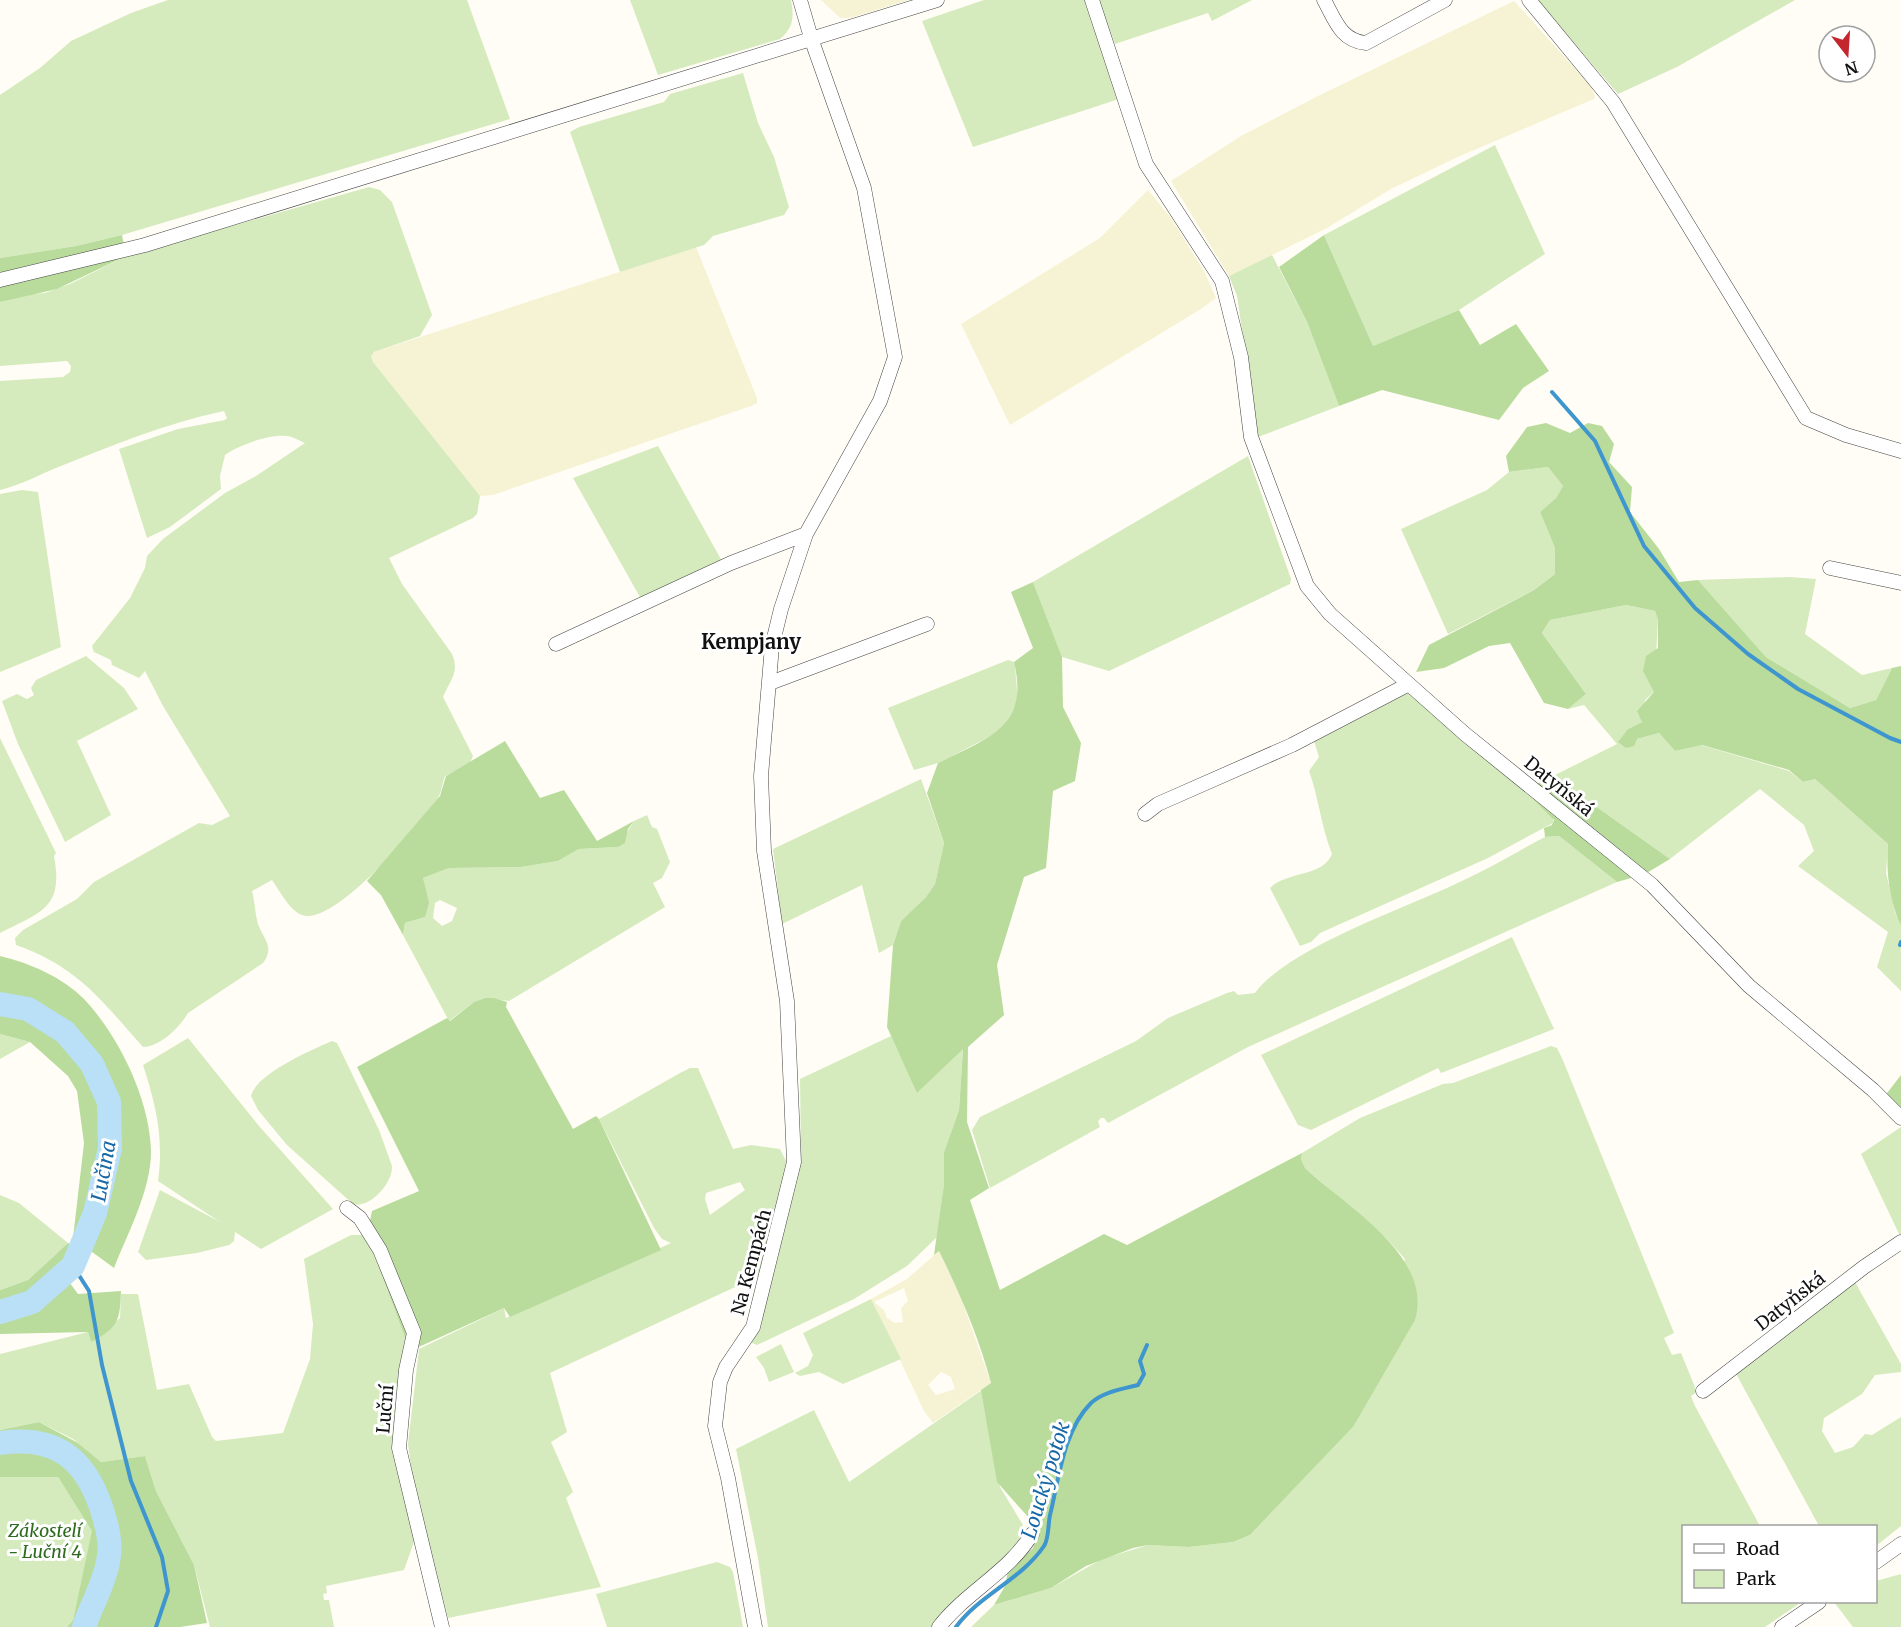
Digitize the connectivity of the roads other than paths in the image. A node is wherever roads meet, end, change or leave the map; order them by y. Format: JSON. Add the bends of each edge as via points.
{"nodes":[{"id":1,"x":800,"y":0,"type":"edge"},
{"id":2,"x":937,"y":0,"type":"edge"},
{"id":3,"x":1092,"y":0,"type":"edge"},
{"id":4,"x":1324,"y":0,"type":"edge"},
{"id":5,"x":1445,"y":0,"type":"edge"},
{"id":6,"x":1529,"y":0,"type":"edge"},
{"id":7,"x":812,"y":41,"type":"junction"},
{"id":8,"x":0,"y":280,"type":"edge"},
{"id":9,"x":1901,"y":451,"type":"edge"},
{"id":10,"x":806,"y":534,"type":"junction"},
{"id":11,"x":1830,"y":568,"type":"dead end"},
{"id":12,"x":1901,"y":583,"type":"edge"},
{"id":13,"x":927,"y":624,"type":"dead end"},
{"id":14,"x":556,"y":645,"type":"dead end"},
{"id":15,"x":770,"y":683,"type":"junction"},
{"id":16,"x":1409,"y":684,"type":"junction"},
{"id":17,"x":1145,"y":814,"type":"dead end"},
{"id":18,"x":1901,"y":1118,"type":"edge"},
{"id":19,"x":347,"y":1208,"type":"dead end"},
{"id":20,"x":1901,"y":1242,"type":"edge"},
{"id":21,"x":1703,"y":1391,"type":"dead end"},
{"id":22,"x":1032,"y":1534,"type":"dead end"},
{"id":23,"x":1901,"y":1544,"type":"edge"},
{"id":24,"x":1877,"y":1561,"type":"edge"},
{"id":25,"x":1818,"y":1603,"type":"edge"},
{"id":26,"x":442,"y":1627,"type":"edge"},
{"id":27,"x":755,"y":1627,"type":"edge"},
{"id":28,"x":939,"y":1627,"type":"edge"},
{"id":29,"x":1782,"y":1627,"type":"edge"}],
"edges":[{"from":1,"to":7,"type":"street","name":"Na Kempách"},
{"from":2,"to":7,"type":"street"},
{"from":3,"to":16,"type":"street","name":"Datyňská","via":[[1146,164],[1222,281],[1241,357],[1251,436],[1308,586],[1330,614]]},
{"from":4,"to":5,"type":"street","via":[[1344,35],[1366,42]]},
{"from":6,"to":9,"type":"street","via":[[1613,102],[1806,418]]},
{"from":7,"to":8,"type":"street","via":[[146,245]]},
{"from":7,"to":10,"type":"street","name":"Na Kempách","via":[[864,188],[894,357],[880,401]]},
{"from":10,"to":14,"type":"street","via":[[731,563]]},
{"from":10,"to":15,"type":"street","name":"Na Kempách","via":[[775,629]]},
{"from":11,"to":12,"type":"street"},
{"from":13,"to":15,"type":"street"},
{"from":15,"to":27,"type":"street","name":"Na Kempách","via":[[761,776],[764,851],[787,1001],[794,1162],[753,1327],[720,1382],[715,1426]]},
{"from":16,"to":17,"type":"street","via":[[1292,746],[1158,804]]},
{"from":16,"to":18,"type":"street","name":"Datyňská","via":[[1652,885],[1749,986],[1874,1090]]},
{"from":19,"to":26,"type":"street","name":"Luční","via":[[360,1218],[380,1250],[414,1334],[406,1370],[399,1448]]},
{"from":20,"to":21,"type":"street","name":"Datyňská"},
{"from":22,"to":28,"type":"street","via":[[1019,1552],[958,1605]]},
{"from":23,"to":24,"type":"street"},
{"from":25,"to":29,"type":"street"}]}
